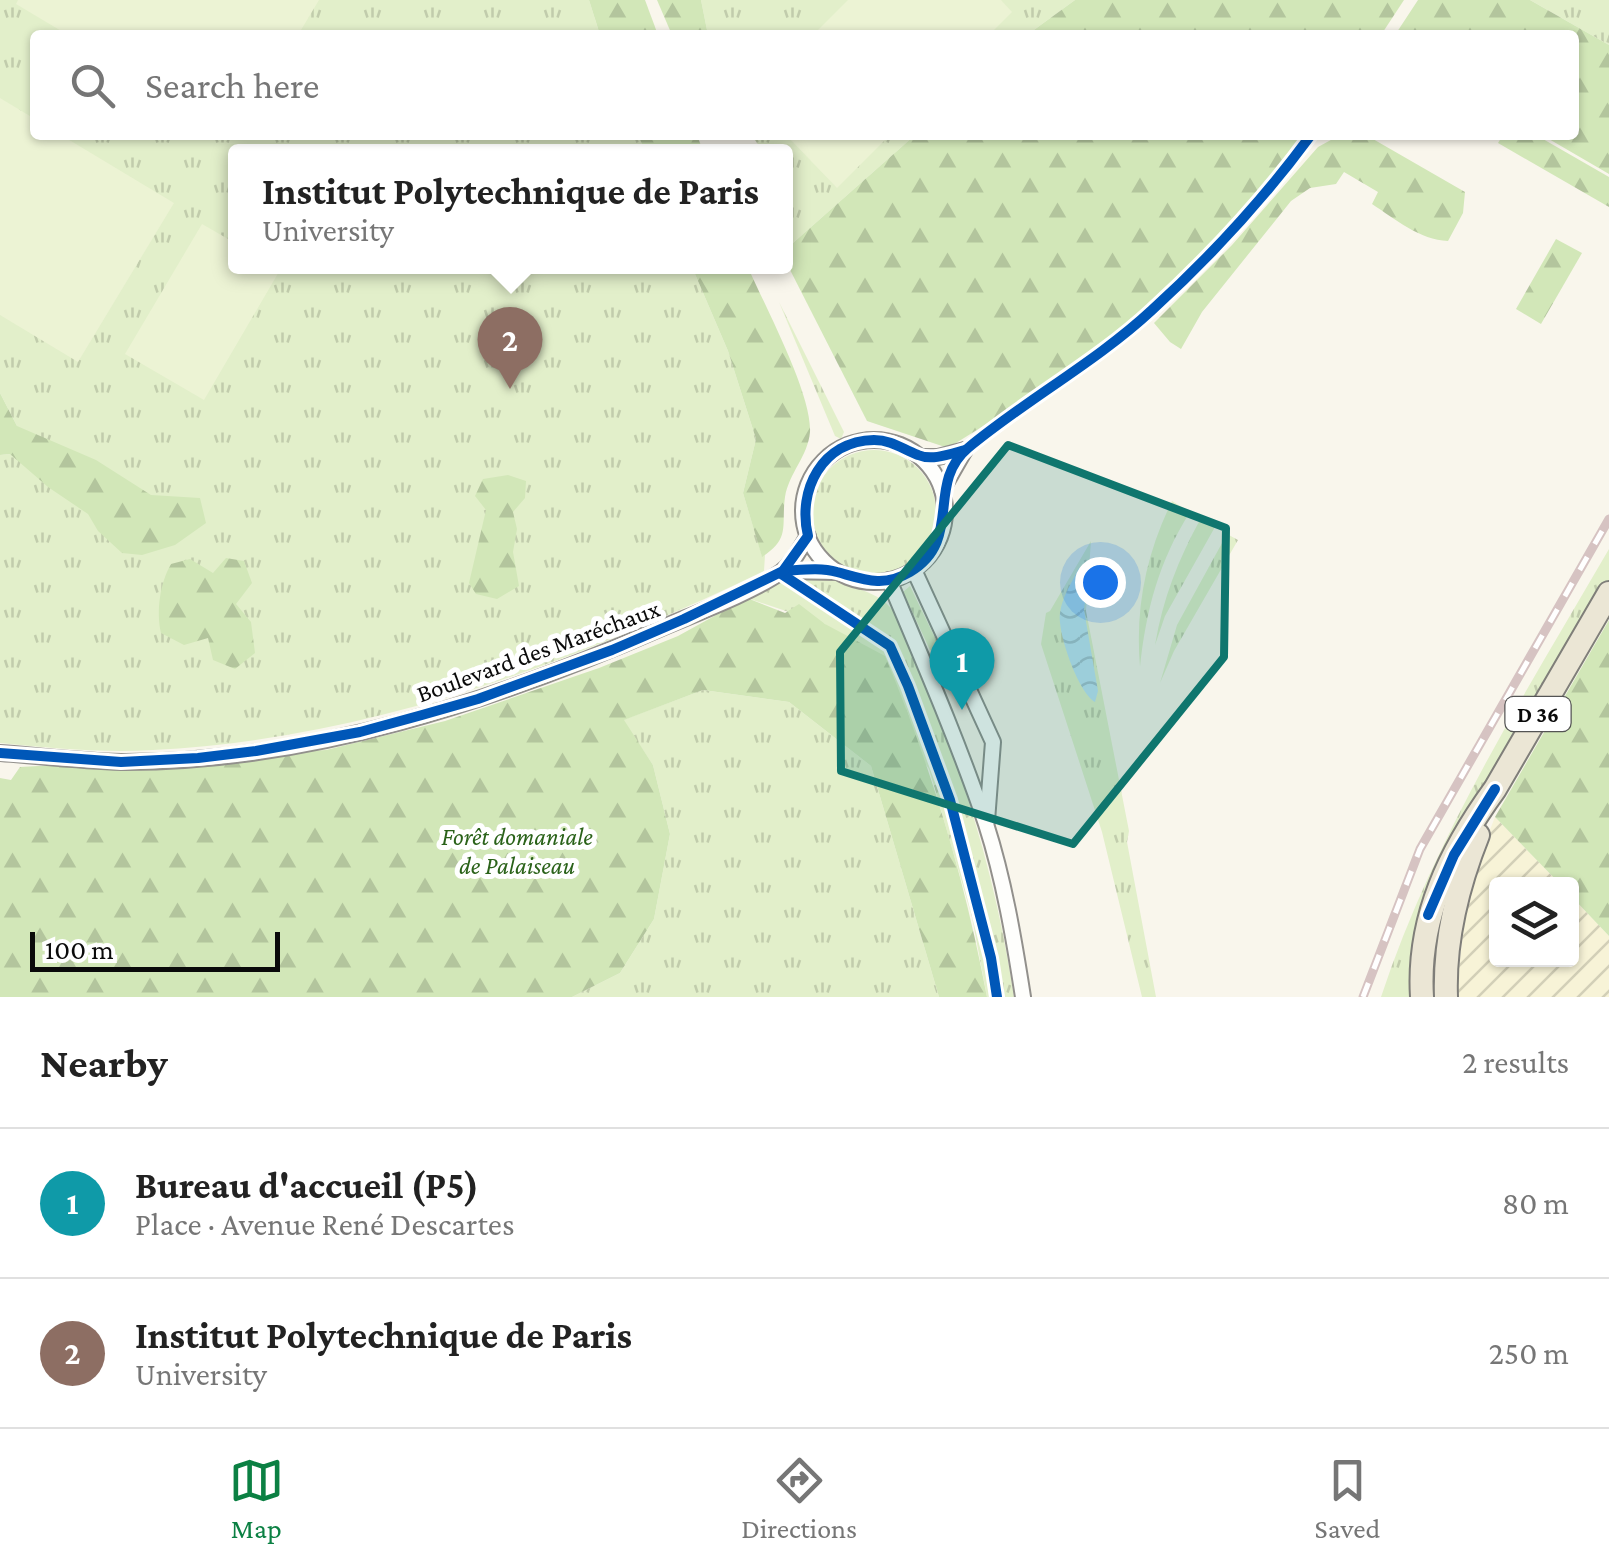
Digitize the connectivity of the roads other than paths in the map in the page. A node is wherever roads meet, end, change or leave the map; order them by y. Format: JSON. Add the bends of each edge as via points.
{"nodes":[{"id":1,"x":920,"y":456,"type":"junction"},
{"id":2,"x":942,"y":490,"type":"junction"},
{"id":3,"x":808,"y":536,"type":"junction"},
{"id":4,"x":914,"y":570,"type":"junction"},
{"id":5,"x":783,"y":571,"type":"junction"},
{"id":6,"x":836,"y":572,"type":"junction"},
{"id":7,"x":889,"y":580,"type":"junction"},
{"id":8,"x":1609,"y":593,"type":"edge"},
{"id":9,"x":0,"y":755,"type":"edge"},
{"id":10,"x":1495,"y":789,"type":"junction"},
{"id":11,"x":986,"y":826,"type":"junction"},
{"id":12,"x":1023,"y":997,"type":"edge"},
{"id":13,"x":1422,"y":997,"type":"edge"},
{"id":14,"x":1446,"y":997,"type":"edge"}],
"edges":[{"from":1,"to":2,"type":"street"},
{"from":1,"to":2,"type":"street","via":[[964,450]]},
{"from":1,"to":3,"type":"street","via":[[877,440],[830,455],[809,483]]},
{"from":2,"to":4,"type":"street","via":[[941,534]]},
{"from":3,"to":5,"type":"street","name":"Boulevard des Maréchaux"},
{"from":3,"to":6,"type":"street"},
{"from":4,"to":7,"type":"street"},
{"from":4,"to":11,"type":"street","via":[[993,742]]},
{"from":5,"to":6,"type":"street","name":"Boulevard des Maréchaux"},
{"from":5,"to":9,"type":"street","name":"Boulevard des Maréchaux","via":[[612,650],[478,699],[360,732],[198,758],[121,762]]},
{"from":6,"to":7,"type":"street"},
{"from":7,"to":11,"type":"street"},
{"from":8,"to":10,"type":"main road","number":"D 36"},
{"from":10,"to":13,"type":"main road","number":"D 36","via":[[1433,900],[1422,947]]},
{"from":10,"to":14,"type":"main road","number":"D 36","via":[[1456,903]]},
{"from":11,"to":12,"type":"street"}]}
